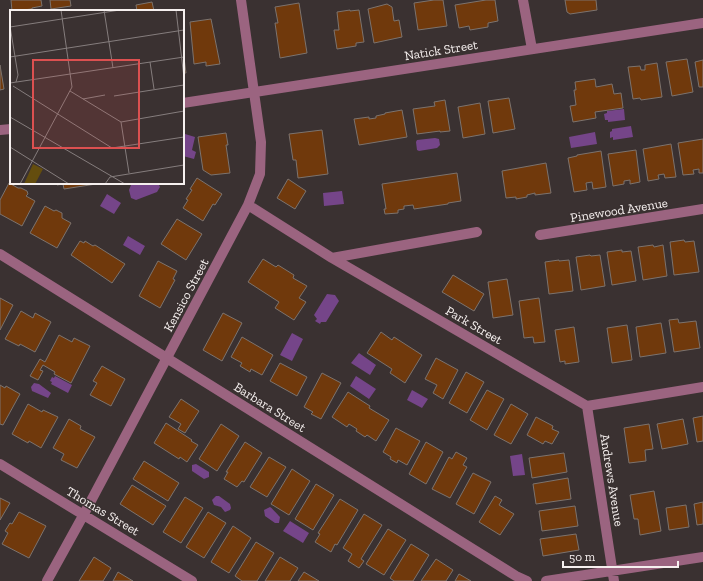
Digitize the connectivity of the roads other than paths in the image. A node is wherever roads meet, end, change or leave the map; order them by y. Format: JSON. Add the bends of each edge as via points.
{"nodes":[{"id":1,"x":241,"y":0,"type":"edge"},
{"id":2,"x":523,"y":0,"type":"edge"},
{"id":3,"x":703,"y":23,"type":"edge"},
{"id":4,"x":532,"y":49,"type":"junction"},
{"id":5,"x":254,"y":92,"type":"junction"},
{"id":6,"x":184,"y":103,"type":"edge"},
{"id":7,"x":10,"y":129,"type":"edge"},
{"id":8,"x":0,"y":130,"type":"edge"},
{"id":9,"x":248,"y":206,"type":"junction"},
{"id":10,"x":703,"y":209,"type":"edge"},
{"id":11,"x":477,"y":232,"type":"dead end"},
{"id":12,"x":540,"y":236,"type":"dead end"},
{"id":13,"x":0,"y":254,"type":"edge"},
{"id":14,"x":332,"y":258,"type":"junction"},
{"id":15,"x":167,"y":358,"type":"junction"},
{"id":16,"x":703,"y":387,"type":"edge"},
{"id":17,"x":587,"y":406,"type":"junction"},
{"id":18,"x":0,"y":464,"type":"edge"},
{"id":19,"x":84,"y":514,"type":"junction"},
{"id":20,"x":703,"y":557,"type":"edge"},
{"id":21,"x":614,"y":576,"type":"edge"},
{"id":22,"x":47,"y":581,"type":"edge"},
{"id":23,"x":192,"y":581,"type":"edge"},
{"id":24,"x":527,"y":581,"type":"edge"},
{"id":25,"x":546,"y":581,"type":"edge"}],
"edges":[{"from":1,"to":5,"type":"street","name":"Kensico Street"},
{"from":2,"to":4,"type":"street"},
{"from":3,"to":4,"type":"street","name":"Natick Street"},
{"from":4,"to":5,"type":"street","name":"Natick Street"},
{"from":5,"to":6,"type":"street","name":"Natick Street"},
{"from":5,"to":9,"type":"street","name":"Kensico Street","via":[[261,142],[261,166]]},
{"from":7,"to":8,"type":"street"},
{"from":9,"to":14,"type":"street","name":"Park Street"},
{"from":9,"to":15,"type":"street","name":"Kensico Street"},
{"from":10,"to":12,"type":"street","name":"Pinewood Avenue"},
{"from":11,"to":14,"type":"street"},
{"from":13,"to":15,"type":"street","name":"Barbara Street"},
{"from":14,"to":17,"type":"street","name":"Park Street"},
{"from":15,"to":19,"type":"street","name":"Kensico Street"},
{"from":15,"to":24,"type":"street","name":"Barbara Street"},
{"from":16,"to":17,"type":"street"},
{"from":17,"to":21,"type":"street","name":"Andrews Avenue"},
{"from":18,"to":19,"type":"street","name":"Thomas Street"},
{"from":19,"to":22,"type":"street","name":"Kensico Street"},
{"from":19,"to":23,"type":"street","name":"Thomas Street"},
{"from":20,"to":21,"type":"street"},
{"from":21,"to":25,"type":"street"}]}
